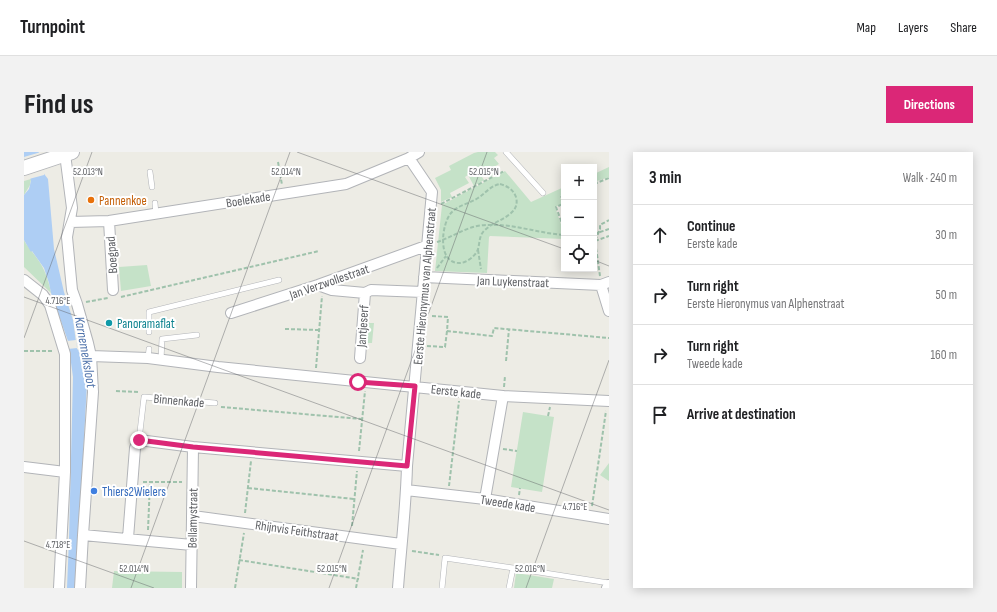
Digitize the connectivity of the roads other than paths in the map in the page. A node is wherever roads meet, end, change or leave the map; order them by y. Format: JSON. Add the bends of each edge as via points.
{"nodes":[{"id":1,"x":419,"y":152,"type":"edge"},
{"id":2,"x":506,"y":152,"type":"edge"},
{"id":3,"x":69,"y":153,"type":"edge"},
{"id":4,"x":409,"y":158,"type":"junction"},
{"id":5,"x":24,"y":168,"type":"edge"},
{"id":6,"x":150,"y":172,"type":"dead end"},
{"id":7,"x":152,"y":187,"type":"dead end"},
{"id":8,"x":543,"y":192,"type":"dead end"},
{"id":9,"x":155,"y":203,"type":"dead end"},
{"id":10,"x":156,"y":214,"type":"junction"},
{"id":11,"x":109,"y":221,"type":"junction"},
{"id":12,"x":70,"y":222,"type":"junction"},
{"id":13,"x":426,"y":246,"type":"junction"},
{"id":14,"x":424,"y":277,"type":"junction"},
{"id":15,"x":24,"y":280,"type":"edge"},
{"id":16,"x":279,"y":280,"type":"dead end"},
{"id":17,"x":605,"y":283,"type":"edge"},
{"id":18,"x":321,"y":286,"type":"junction"},
{"id":19,"x":422,"y":292,"type":"junction"},
{"id":20,"x":114,"y":293,"type":"road end"},
{"id":21,"x":365,"y":293,"type":"junction"},
{"id":22,"x":609,"y":311,"type":"edge"},
{"id":23,"x":231,"y":313,"type":"dead end"},
{"id":24,"x":149,"y":332,"type":"dead end"},
{"id":25,"x":197,"y":335,"type":"dead end"},
{"id":26,"x":91,"y":356,"type":"junction"},
{"id":27,"x":360,"y":358,"type":"dead end"},
{"id":28,"x":161,"y":360,"type":"junction"},
{"id":29,"x":415,"y":386,"type":"junction"},
{"id":30,"x":503,"y":396,"type":"junction"},
{"id":31,"x":215,"y":403,"type":"road end"},
{"id":32,"x":608,"y":405,"type":"edge"},
{"id":33,"x":139,"y":440,"type":"junction"},
{"id":34,"x":193,"y":447,"type":"junction"},
{"id":35,"x":407,"y":466,"type":"junction"},
{"id":36,"x":24,"y":467,"type":"edge"},
{"id":37,"x":65,"y":472,"type":"junction"},
{"id":38,"x":406,"y":490,"type":"junction"},
{"id":39,"x":485,"y":499,"type":"junction"},
{"id":40,"x":193,"y":516,"type":"junction"},
{"id":41,"x":609,"y":519,"type":"edge"},
{"id":42,"x":82,"y":534,"type":"junction"},
{"id":43,"x":128,"y":538,"type":"junction"},
{"id":44,"x":192,"y":545,"type":"junction"},
{"id":45,"x":401,"y":547,"type":"junction"},
{"id":46,"x":513,"y":568,"type":"junction"},
{"id":47,"x":609,"y":584,"type":"edge"},
{"id":48,"x":59,"y":588,"type":"edge"},
{"id":49,"x":80,"y":588,"type":"edge"},
{"id":50,"x":191,"y":588,"type":"edge"},
{"id":51,"x":398,"y":588,"type":"edge"},
{"id":52,"x":442,"y":588,"type":"edge"},
{"id":53,"x":509,"y":588,"type":"edge"},
{"id":54,"x":608,"y":588,"type":"edge"}],
"edges":[{"from":1,"to":4,"type":"street","name":"Boelekade"},
{"from":2,"to":8,"type":"lane"},
{"from":3,"to":5,"type":"main road"},
{"from":3,"to":12,"type":"street","via":[[72,208]]},
{"from":4,"to":10,"type":"street","name":"Boelekade","via":[[346,184]]},
{"from":4,"to":13,"type":"street","name":"Eerste Hieronymus van Alphenstraat","via":[[432,192]]},
{"from":6,"to":7,"type":"lane"},
{"from":9,"to":10,"type":"lane"},
{"from":10,"to":11,"type":"street","name":"Boelekade"},
{"from":11,"to":12,"type":"street","name":"Boelekade"},
{"from":11,"to":20,"type":"street","name":"Boegpad"},
{"from":12,"to":26,"type":"street","via":[[66,237],[72,290]]},
{"from":13,"to":14,"type":"street","name":"Eerste Hieronymus van Alphenstraat"},
{"from":13,"to":18,"type":"street","name":"Jan Verzwollestraat"},
{"from":14,"to":17,"type":"street","name":"Jan Luykenstraat"},
{"from":14,"to":19,"type":"street","name":"Eerste Hieronymus van Alphenstraat"},
{"from":15,"to":37,"type":"street","via":[[43,295],[50,305],[65,354]]},
{"from":16,"to":24,"type":"lane","via":[[149,312]]},
{"from":17,"to":22,"type":"street"},
{"from":18,"to":21,"type":"street","name":"Jantjeserf","via":[[332,290]]},
{"from":18,"to":23,"type":"street","name":"Jan Verzwollestraat"},
{"from":19,"to":21,"type":"street","name":"Jantjeserf","via":[[371,290]]},
{"from":19,"to":29,"type":"street","name":"Eerste Hieronymus van Alphenstraat"},
{"from":21,"to":27,"type":"street","name":"Jantjeserf"},
{"from":25,"to":28,"type":"lane","via":[[162,339]]},
{"from":26,"to":28,"type":"street","name":"Eerste kade","via":[[148,354]]},
{"from":26,"to":42,"type":"street","via":[[93,392]]},
{"from":28,"to":29,"type":"street","name":"Eerste kade"},
{"from":29,"to":30,"type":"street","name":"Eerste kade"},
{"from":29,"to":35,"type":"street","name":"Eerste Hieronymus van Alphenstraat"},
{"from":30,"to":32,"type":"street","name":"Eerste kade"},
{"from":30,"to":39,"type":"street"},
{"from":31,"to":33,"type":"lane","name":"Binnenkade","via":[[144,398]]},
{"from":33,"to":34,"type":"street"},
{"from":33,"to":43,"type":"street","via":[[135,448]]},
{"from":34,"to":35,"type":"street"},
{"from":34,"to":40,"type":"street","name":"Bellamystraat"},
{"from":35,"to":38,"type":"street","name":"Eerste Hieronymus van Alphenstraat"},
{"from":36,"to":37,"type":"street"},
{"from":37,"to":48,"type":"street"},
{"from":38,"to":39,"type":"street","name":"Tweede kade"},
{"from":38,"to":45,"type":"street","name":"Eerste Hieronymus van Alphenstraat"},
{"from":39,"to":41,"type":"street","name":"Tweede kade"},
{"from":40,"to":44,"type":"street","name":"Bellamystraat"},
{"from":40,"to":45,"type":"street","name":"Rhijnvis Feithstraat","via":[[364,538]]},
{"from":42,"to":43,"type":"street"},
{"from":42,"to":49,"type":"street"},
{"from":43,"to":44,"type":"street"},
{"from":44,"to":50,"type":"street","name":"Bellamystraat"},
{"from":45,"to":51,"type":"street","name":"Eerste Hieronymus van Alphenstraat"},
{"from":46,"to":47,"type":"lane"},
{"from":46,"to":52,"type":"lane","via":[[444,558]]},
{"from":46,"to":53,"type":"lane"},
{"from":47,"to":54,"type":"street"}]}
